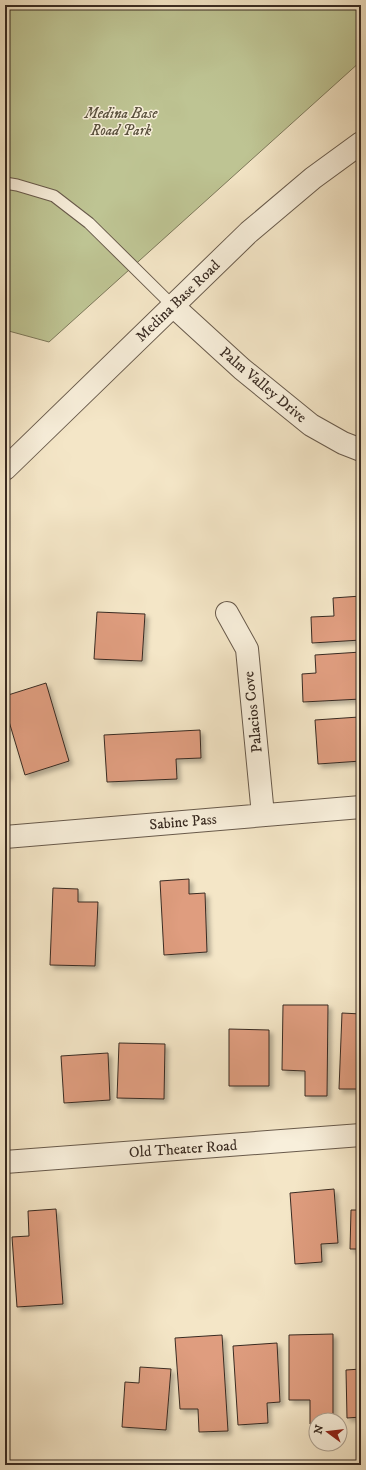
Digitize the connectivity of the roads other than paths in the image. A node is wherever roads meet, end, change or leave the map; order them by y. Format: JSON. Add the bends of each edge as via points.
{"nodes":[{"id":1,"x":361,"y":143,"type":"edge"},
{"id":2,"x":5,"y":183,"type":"edge"},
{"id":3,"x":173,"y":306,"type":"junction"},
{"id":4,"x":361,"y":450,"type":"edge"},
{"id":5,"x":5,"y":469,"type":"edge"},
{"id":6,"x":227,"y":613,"type":"dead end"},
{"id":7,"x":361,"y":807,"type":"edge"},
{"id":8,"x":263,"y":815,"type":"junction"},
{"id":9,"x":5,"y":838,"type":"edge"},
{"id":10,"x":361,"y":1136,"type":"edge"},
{"id":11,"x":5,"y":1162,"type":"edge"}],
"edges":[{"from":1,"to":3,"type":"street","name":"Medina Base Road","via":[[313,178],[248,232]]},
{"from":2,"to":3,"type":"lane","via":[[54,196],[89,223]]},
{"from":3,"to":4,"type":"street","name":"Palm Valley Drive","via":[[242,369],[311,425]]},
{"from":3,"to":5,"type":"street","name":"Medina Base Road"},
{"from":6,"to":8,"type":"street","name":"Palacios Cove","via":[[247,649]]},
{"from":7,"to":8,"type":"street","name":"Sabine Pass"},
{"from":8,"to":9,"type":"street","name":"Sabine Pass"},
{"from":10,"to":11,"type":"street","name":"Old Theater Road"}]}
